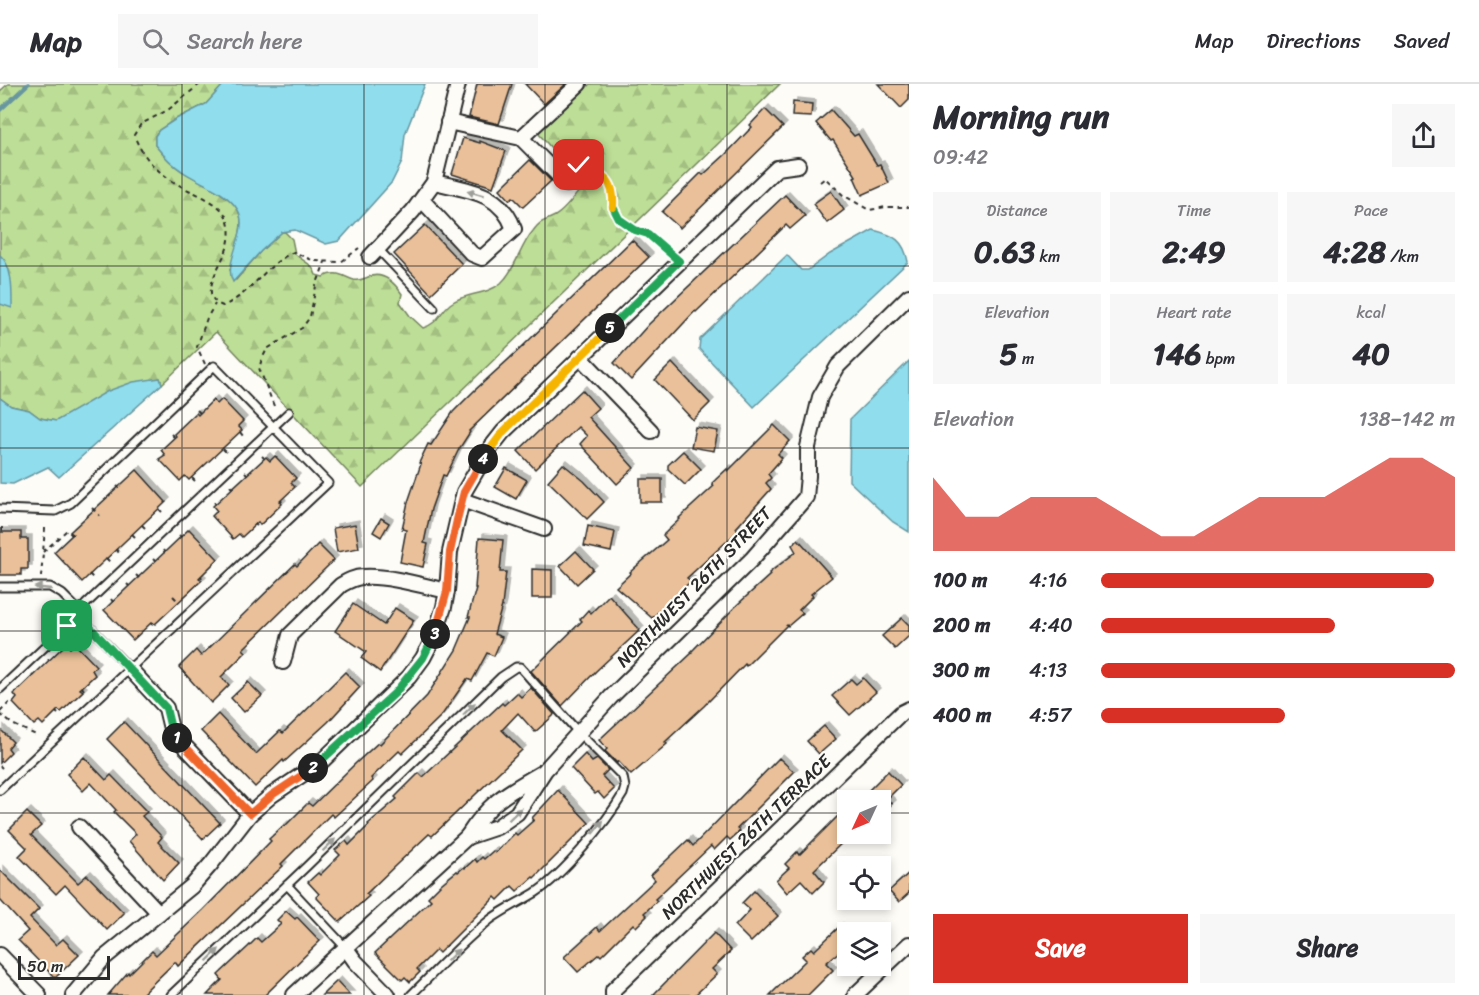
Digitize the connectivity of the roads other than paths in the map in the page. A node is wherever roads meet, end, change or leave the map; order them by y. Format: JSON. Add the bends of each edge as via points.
{"nodes":[{"id":1,"x":458,"y":84,"type":"edge"},
{"id":2,"x":579,"y":84,"type":"edge"},
{"id":3,"x":448,"y":123,"type":"junction"},
{"id":4,"x":521,"y":138,"type":"junction"},
{"id":5,"x":798,"y":165,"type":"dead end"},
{"id":6,"x":563,"y":179,"type":"road end"},
{"id":7,"x":434,"y":182,"type":"junction"},
{"id":8,"x":422,"y":200,"type":"junction"},
{"id":9,"x":374,"y":253,"type":"joint"},
{"id":10,"x":909,"y":296,"type":"edge"},
{"id":11,"x":434,"y":308,"type":"dead end"},
{"id":12,"x":580,"y":357,"type":"junction"},
{"id":13,"x":289,"y":412,"type":"dead end"},
{"id":14,"x":274,"y":426,"type":"junction"},
{"id":15,"x":651,"y":431,"type":"dead end"},
{"id":16,"x":462,"y":500,"type":"junction"},
{"id":17,"x":0,"y":509,"type":"edge"},
{"id":18,"x":544,"y":529,"type":"dead end"},
{"id":19,"x":0,"y":587,"type":"edge"},
{"id":20,"x":447,"y":591,"type":"junction"},
{"id":21,"x":79,"y":611,"type":"junction"},
{"id":22,"x":283,"y":662,"type":"dead end"},
{"id":23,"x":130,"y":669,"type":"junction"},
{"id":24,"x":0,"y":689,"type":"edge"},
{"id":25,"x":909,"y":709,"type":"edge"},
{"id":26,"x":579,"y":733,"type":"junction"},
{"id":27,"x":545,"y":770,"type":"junction"},
{"id":28,"x":0,"y":790,"type":"edge"},
{"id":29,"x":250,"y":814,"type":"junction"},
{"id":30,"x":79,"y":827,"type":"dead end"},
{"id":31,"x":467,"y":837,"type":"junction"},
{"id":32,"x":287,"y":885,"type":"junction"},
{"id":33,"x":159,"y":913,"type":"junction"},
{"id":34,"x":909,"y":944,"type":"edge"},
{"id":35,"x":345,"y":947,"type":"junction"},
{"id":36,"x":0,"y":954,"type":"edge"},
{"id":37,"x":39,"y":995,"type":"edge"},
{"id":38,"x":73,"y":995,"type":"edge"},
{"id":39,"x":171,"y":995,"type":"edge"},
{"id":40,"x":294,"y":995,"type":"edge"},
{"id":41,"x":388,"y":995,"type":"edge"},
{"id":42,"x":411,"y":995,"type":"edge"},
{"id":43,"x":613,"y":995,"type":"edge"},
{"id":44,"x":855,"y":995,"type":"edge"}],
"edges":[{"from":1,"to":3,"type":"street"},
{"from":2,"to":4,"type":"street"},
{"from":3,"to":4,"type":"street"},
{"from":3,"to":7,"type":"street"},
{"from":4,"to":6,"type":"street"},
{"from":5,"to":12,"type":"street","via":[[777,168]]},
{"from":7,"to":8,"type":"street"},
{"from":8,"to":7,"type":"street","one_way":true,"via":[[471,254],[482,258],[514,229],[499,203]]},
{"from":8,"to":9,"type":"street"},
{"from":9,"to":11,"type":"lane"},
{"from":10,"to":26,"type":"street","name":"NORTHWEST 26TH STREET","via":[[838,366],[820,397],[808,447],[806,497],[752,559]]},
{"from":12,"to":15,"type":"street"},
{"from":12,"to":16,"type":"street","via":[[503,432]]},
{"from":13,"to":14,"type":"lane"},
{"from":14,"to":17,"type":"lane","via":[[212,368],[71,503],[55,511]]},
{"from":14,"to":21,"type":"lane"},
{"from":14,"to":23,"type":"lane","via":[[328,483]]},
{"from":16,"to":18,"type":"street"},
{"from":16,"to":20,"type":"street","via":[[450,552]]},
{"from":21,"to":19,"type":"lane","one_way":true,"via":[[50,587]]},
{"from":20,"to":22,"type":"street","via":[[375,577],[350,580],[290,635]]},
{"from":20,"to":29,"type":"street","via":[[434,637],[409,677],[321,762]]},
{"from":21,"to":23,"type":"lane"},
{"from":21,"to":24,"type":"lane"},
{"from":23,"to":28,"type":"lane"},
{"from":23,"to":29,"type":"street","via":[[166,708],[172,733]]},
{"from":25,"to":43,"type":"street","name":"NORTHWEST 26TH TERRACE","via":[[818,791],[613,990]]},
{"from":26,"to":27,"type":"street","name":"NORTHWEST 26TH STREET"},
{"from":32,"to":26,"type":"lane","one_way":true,"via":[[516,666]]},
{"from":42,"to":26,"type":"lane","one_way":true,"via":[[490,920],[536,893],[554,877],[620,800],[625,787],[623,777]]},
{"from":27,"to":31,"type":"street","name":"NORTHWEST 26TH STREET","via":[[498,799]]},
{"from":31,"to":27,"type":"street","name":"NORTHWEST 26TH STREET","one_way":true,"via":[[508,821],[524,806]]},
{"from":29,"to":33,"type":"street","via":[[192,886]]},
{"from":30,"to":33,"type":"street"},
{"from":31,"to":35,"type":"street","name":"NORTHWEST 26TH STREET"},
{"from":32,"to":35,"type":"lane"},
{"from":39,"to":32,"type":"lane","one_way":true},
{"from":33,"to":38,"type":"street","via":[[104,958]]},
{"from":34,"to":44,"type":"street"},
{"from":35,"to":40,"type":"street","name":"NORTHWEST 26TH STREET"},
{"from":35,"to":41,"type":"street"},
{"from":36,"to":37,"type":"street"}]}
